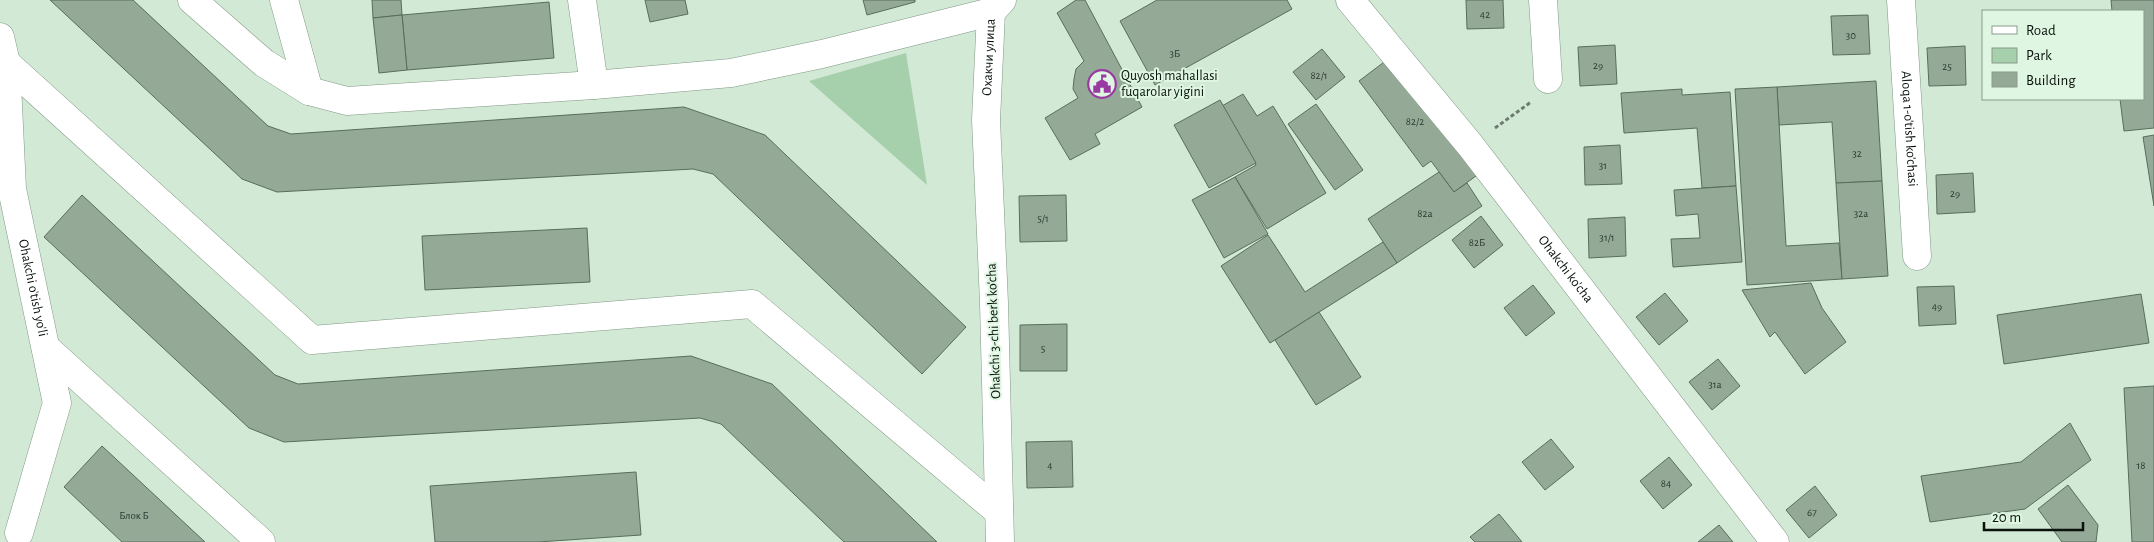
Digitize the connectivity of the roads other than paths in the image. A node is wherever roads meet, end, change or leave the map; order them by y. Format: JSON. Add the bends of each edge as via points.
{"nodes":[{"id":1,"x":192,"y":0,"type":"edge"},
{"id":2,"x":284,"y":0,"type":"edge"},
{"id":3,"x":582,"y":0,"type":"edge"},
{"id":4,"x":1350,"y":0,"type":"edge"},
{"id":5,"x":1543,"y":0,"type":"edge"},
{"id":6,"x":1901,"y":0,"type":"edge"},
{"id":7,"x":997,"y":6,"type":"edge"},
{"id":8,"x":3,"y":50,"type":"edge"},
{"id":9,"x":1548,"y":79,"type":"road end"},
{"id":10,"x":594,"y":85,"type":"junction"},
{"id":11,"x":308,"y":91,"type":"junction"},
{"id":12,"x":986,"y":120,"type":"joint"},
{"id":13,"x":1917,"y":256,"type":"dead end"},
{"id":14,"x":46,"y":348,"type":"junction"},
{"id":15,"x":999,"y":512,"type":"junction"},
{"id":16,"x":19,"y":533,"type":"dead end"},
{"id":17,"x":261,"y":542,"type":"edge"},
{"id":18,"x":1000,"y":542,"type":"edge"},
{"id":19,"x":1775,"y":542,"type":"edge"}],
"edges":[{"from":1,"to":11,"type":"street","via":[[264,63]]},
{"from":2,"to":11,"type":"street"},
{"from":3,"to":10,"type":"street"},
{"from":4,"to":19,"type":"street","name":"Ohakchi ko'cha","via":[[1470,145]]},
{"from":5,"to":9,"type":"street"},
{"from":6,"to":13,"type":"street","name":"Aloqa 1-o'tish ko'chasi"},
{"from":7,"to":10,"type":"street","via":[[822,54],[731,73]]},
{"from":7,"to":12,"type":"street","name":"Охакчи улица"},
{"from":8,"to":14,"type":"street","name":"Ohakchi o'tish yo'li","via":[[12,189]]},
{"from":8,"to":15,"type":"street","via":[[312,340],[752,304]]},
{"from":10,"to":11,"type":"street","via":[[347,101]]},
{"from":12,"to":15,"type":"street","name":"Ohakchi 3-chi berk ko'cha"},
{"from":14,"to":16,"type":"street","name":"Ohakchi o'tish yo'li","via":[[57,403]]},
{"from":14,"to":17,"type":"street"},
{"from":15,"to":18,"type":"street","name":"Ohakchi 3-chi berk ko'cha"}]}
